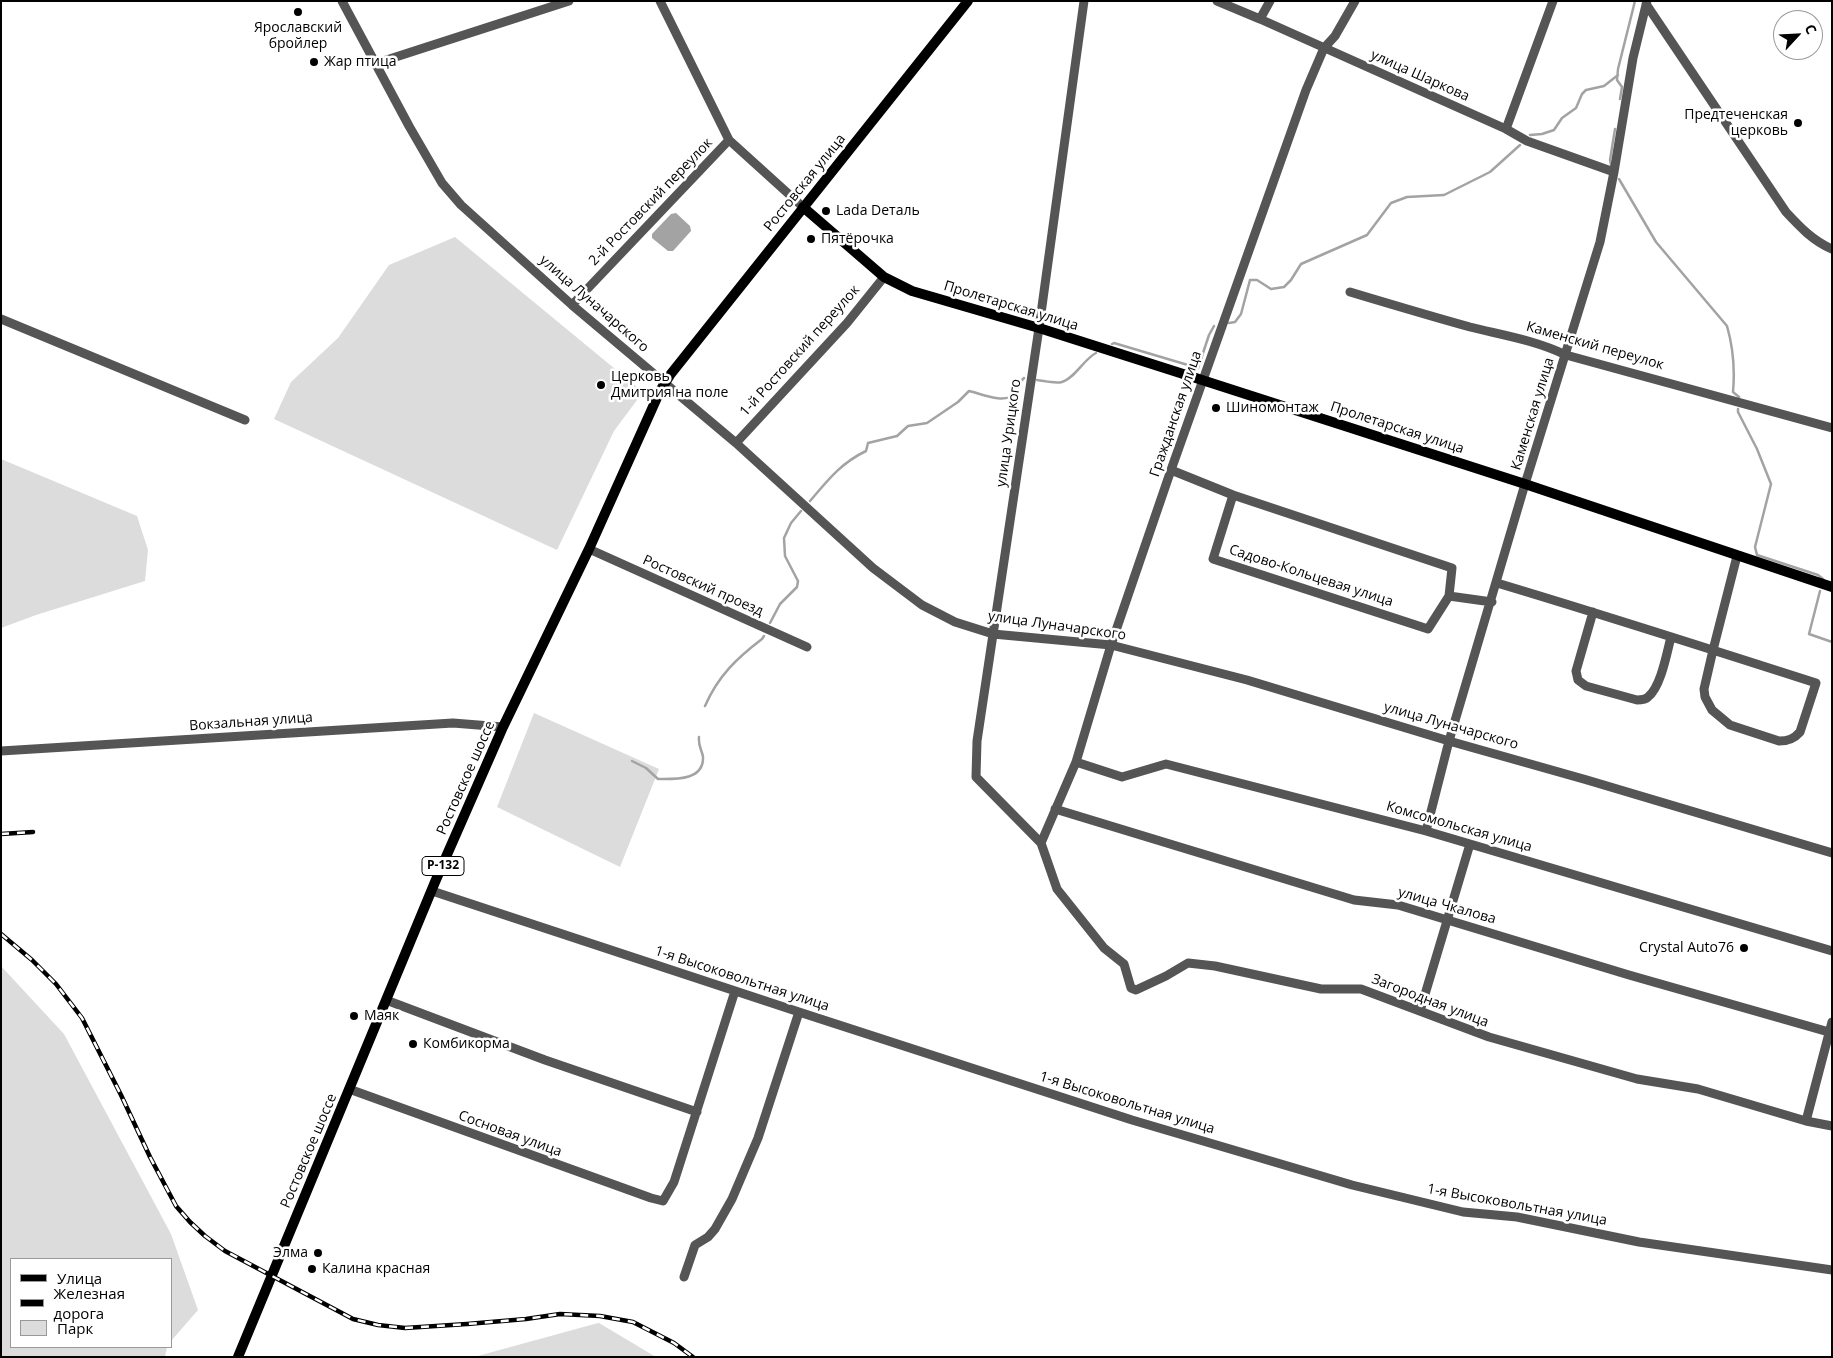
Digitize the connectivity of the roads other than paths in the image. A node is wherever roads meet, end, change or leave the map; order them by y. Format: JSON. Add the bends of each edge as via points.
{"nodes":[{"id":1,"x":342,"y":1,"type":"edge"},
{"id":2,"x":569,"y":1,"type":"edge"},
{"id":3,"x":660,"y":1,"type":"edge"},
{"id":4,"x":968,"y":1,"type":"edge"},
{"id":5,"x":1084,"y":1,"type":"edge"},
{"id":6,"x":1217,"y":1,"type":"edge"},
{"id":7,"x":1270,"y":1,"type":"edge"},
{"id":8,"x":1355,"y":1,"type":"edge"},
{"id":9,"x":1553,"y":1,"type":"edge"},
{"id":10,"x":1646,"y":3,"type":"edge"},
{"id":11,"x":1260,"y":18,"type":"junction"},
{"id":12,"x":1324,"y":48,"type":"junction"},
{"id":13,"x":374,"y":64,"type":"junction"},
{"id":14,"x":1506,"y":129,"type":"junction"},
{"id":15,"x":729,"y":140,"type":"junction"},
{"id":16,"x":1614,"y":172,"type":"junction"},
{"id":17,"x":803,"y":207,"type":"junction"},
{"id":18,"x":1832,"y":249,"type":"edge"},
{"id":19,"x":884,"y":278,"type":"junction"},
{"id":20,"x":1350,"y":292,"type":"dead end"},
{"id":21,"x":572,"y":305,"type":"junction"},
{"id":22,"x":1,"y":319,"type":"edge"},
{"id":23,"x":1038,"y":328,"type":"junction"},
{"id":24,"x":1566,"y":355,"type":"junction"},
{"id":25,"x":1202,"y":380,"type":"junction"},
{"id":26,"x":665,"y":382,"type":"junction"},
{"id":27,"x":245,"y":420,"type":"dead end"},
{"id":28,"x":1832,"y":428,"type":"edge"},
{"id":29,"x":736,"y":443,"type":"junction"},
{"id":30,"x":1171,"y":470,"type":"junction"},
{"id":31,"x":1526,"y":484,"type":"junction"},
{"id":32,"x":1233,"y":495,"type":"junction"},
{"id":33,"x":589,"y":549,"type":"junction"},
{"id":34,"x":1737,"y":556,"type":"junction"},
{"id":35,"x":1497,"y":582,"type":"junction"},
{"id":36,"x":1832,"y":587,"type":"edge"},
{"id":37,"x":1449,"y":596,"type":"junction"},
{"id":38,"x":1492,"y":602,"type":"junction"},
{"id":39,"x":1593,"y":612,"type":"junction"},
{"id":40,"x":993,"y":634,"type":"junction"},
{"id":41,"x":1671,"y":637,"type":"junction"},
{"id":42,"x":1111,"y":645,"type":"junction"},
{"id":43,"x":806,"y":647,"type":"dead end"},
{"id":44,"x":1713,"y":650,"type":"junction"},
{"id":45,"x":503,"y":727,"type":"junction"},
{"id":46,"x":1449,"y":741,"type":"junction"},
{"id":47,"x":1,"y":751,"type":"edge"},
{"id":48,"x":1076,"y":762,"type":"junction"},
{"id":49,"x":1055,"y":809,"type":"junction"},
{"id":50,"x":1426,"y":831,"type":"junction"},
{"id":51,"x":1041,"y":843,"type":"junction"},
{"id":52,"x":1470,"y":844,"type":"junction"},
{"id":53,"x":1832,"y":853,"type":"edge"},
{"id":54,"x":432,"y":890,"type":"junction"},
{"id":55,"x":1447,"y":920,"type":"junction"},
{"id":56,"x":1832,"y":951,"type":"edge"},
{"id":57,"x":735,"y":991,"type":"junction"},
{"id":58,"x":386,"y":1000,"type":"junction"},
{"id":59,"x":1420,"y":1011,"type":"junction"},
{"id":60,"x":799,"y":1012,"type":"junction"},
{"id":61,"x":1832,"y":1022,"type":"edge"},
{"id":62,"x":1831,"y":1033,"type":"edge"},
{"id":63,"x":349,"y":1089,"type":"junction"},
{"id":64,"x":697,"y":1112,"type":"junction"},
{"id":65,"x":1806,"y":1121,"type":"junction"},
{"id":66,"x":1832,"y":1126,"type":"edge"},
{"id":67,"x":1832,"y":1270,"type":"edge"},
{"id":68,"x":684,"y":1276,"type":"dead end"},
{"id":69,"x":238,"y":1357,"type":"edge"}],
"edges":[{"from":1,"to":13,"type":"street","name":"улица Луначарского"},
{"from":2,"to":13,"type":"street"},
{"from":3,"to":15,"type":"street"},
{"from":4,"to":17,"type":"main road","name":"Ростовская улица"},
{"from":5,"to":23,"type":"street","name":"улица Урицкого"},
{"from":6,"to":11,"type":"street","name":"улица Шаркова"},
{"from":7,"to":11,"type":"street"},
{"from":8,"to":12,"type":"street","name":"Гражданская улица","via":[[1335,36]]},
{"from":9,"to":14,"type":"street"},
{"from":10,"to":16,"type":"street","name":"Каменская улица","via":[[1633,58]]},
{"from":10,"to":18,"type":"street","via":[[1786,212],[1810,236]]},
{"from":11,"to":12,"type":"street","name":"улица Шаркова"},
{"from":12,"to":14,"type":"street","name":"улица Шаркова"},
{"from":12,"to":25,"type":"street","name":"Гражданская улица"},
{"from":13,"to":21,"type":"street","name":"улица Луначарского","via":[[442,183],[461,205]]},
{"from":14,"to":16,"type":"street","name":"улица Шаркова","via":[[1527,141]]},
{"from":15,"to":17,"type":"street"},
{"from":15,"to":21,"type":"street","name":"2-й Ростовский переулок"},
{"from":16,"to":24,"type":"street","name":"Каменская улица","via":[[1600,242]]},
{"from":17,"to":19,"type":"main road","name":"Пролетарская улица"},
{"from":17,"to":26,"type":"main road","name":"Ростовская улица"},
{"from":19,"to":23,"type":"main road","name":"Пролетарская улица","via":[[912,291]]},
{"from":19,"to":29,"type":"street","name":"1-й Ростовский переулок","via":[[847,323]]},
{"from":20,"to":24,"type":"street","name":"Каменский переулок","via":[[1553,348]]},
{"from":21,"to":26,"type":"street","name":"улица Луначарского"},
{"from":22,"to":27,"type":"street"},
{"from":23,"to":25,"type":"main road","name":"Пролетарская улица"},
{"from":23,"to":40,"type":"street","name":"улица Урицкого"},
{"from":24,"to":28,"type":"street","name":"Каменский переулок"},
{"from":24,"to":31,"type":"street","name":"Каменская улица"},
{"from":25,"to":30,"type":"street","name":"Гражданская улица"},
{"from":25,"to":31,"type":"main road","name":"Пролетарская улица"},
{"from":26,"to":29,"type":"street","name":"улица Луначарского"},
{"from":26,"to":33,"type":"main road","name":"Ростовское шоссе","number":"Р-132"},
{"from":29,"to":40,"type":"street","name":"улица Луначарского","via":[[873,568],[915,600],[955,622]]},
{"from":30,"to":32,"type":"street","name":"Садово-Кольцевая улица"},
{"from":30,"to":42,"type":"street","name":"Гражданская улица"},
{"from":31,"to":34,"type":"main road","name":"Пролетарская улица"},
{"from":31,"to":35,"type":"street","name":"Каменская улица"},
{"from":32,"to":37,"type":"street","name":"Садово-Кольцевая улица","via":[[1452,568]]},
{"from":32,"to":37,"type":"street","name":"Садово-Кольцевая улица","via":[[1213,559],[1428,629]]},
{"from":33,"to":43,"type":"street","name":"Ростовский проезд"},
{"from":33,"to":45,"type":"main road","name":"Ростовское шоссе","number":"Р-132"},
{"from":34,"to":36,"type":"main road","name":"Пролетарская улица"},
{"from":34,"to":44,"type":"street"},
{"from":35,"to":38,"type":"street","name":"Каменская улица"},
{"from":35,"to":39,"type":"street"},
{"from":37,"to":38,"type":"street"},
{"from":38,"to":46,"type":"street","name":"Каменская улица"},
{"from":39,"to":41,"type":"street"},
{"from":39,"to":41,"type":"street","via":[[1576,671],[1578,680],[1586,686],[1643,700],[1655,688]]},
{"from":40,"to":42,"type":"street","name":"улица Луначарского"},
{"from":40,"to":51,"type":"street","name":"улица Урицкого","via":[[977,740],[976,777]]},
{"from":41,"to":44,"type":"street"},
{"from":42,"to":46,"type":"street","name":"улица Луначарского","via":[[1247,680]]},
{"from":42,"to":48,"type":"street","name":"Гражданская улица"},
{"from":44,"to":44,"type":"street","via":[[1816,683],[1796,737],[1779,741],[1730,725],[1712,710],[1704,689]]},
{"from":45,"to":47,"type":"street","name":"Вокзальная улица","via":[[453,724]]},
{"from":45,"to":54,"type":"main road","name":"Ростовское шоссе","number":"Р-132"},
{"from":46,"to":50,"type":"street","name":"Каменская улица"},
{"from":46,"to":53,"type":"street","name":"улица Луначарского"},
{"from":48,"to":49,"type":"street","name":"Гражданская улица"},
{"from":48,"to":50,"type":"street","name":"Комсомольская улица","via":[[1122,777],[1166,764]]},
{"from":49,"to":51,"type":"street","name":"Гражданская улица"},
{"from":49,"to":55,"type":"street","name":"улица Чкалова","via":[[1354,900],[1398,905]]},
{"from":50,"to":52,"type":"street","name":"Комсомольская улица"},
{"from":51,"to":59,"type":"street","name":"Загородная улица","via":[[1058,888],[1104,948],[1124,964],[1131,988],[1136,990],[1188,963],[1321,989],[1362,989]]},
{"from":52,"to":55,"type":"street"},
{"from":52,"to":56,"type":"street","name":"Комсомольская улица"},
{"from":54,"to":57,"type":"street","name":"1-я Высоковольтная улица"},
{"from":54,"to":58,"type":"main road","name":"Ростовское шоссе","number":"Р-132"},
{"from":55,"to":59,"type":"street"},
{"from":55,"to":62,"type":"street","name":"улица Чкалова"},
{"from":57,"to":60,"type":"street","name":"1-я Высоковольтная улица"},
{"from":57,"to":64,"type":"street"},
{"from":58,"to":63,"type":"main road","name":"Ростовское шоссе","number":"Р-132"},
{"from":58,"to":64,"type":"street","via":[[545,1060]]},
{"from":59,"to":65,"type":"street","name":"Загородная улица","via":[[1488,1038],[1636,1079],[1698,1089]]},
{"from":60,"to":67,"type":"street","name":"1-я Высоковольтная улица","via":[[1132,1120],[1352,1185],[1463,1212],[1517,1217],[1640,1242]]},
{"from":60,"to":68,"type":"street","via":[[758,1138],[732,1199],[715,1229],[695,1245]]},
{"from":61,"to":62,"type":"street"},
{"from":62,"to":65,"type":"street"},
{"from":63,"to":64,"type":"street","name":"Сосновая улица","via":[[663,1201],[674,1182]]},
{"from":63,"to":69,"type":"main road","name":"Ростовское шоссе","number":"Р-132"},
{"from":65,"to":66,"type":"street","name":"Загородная улица"}]}
